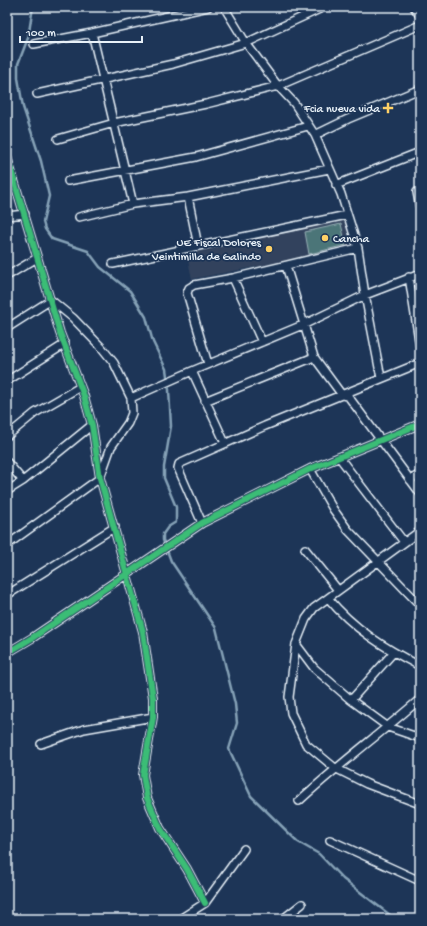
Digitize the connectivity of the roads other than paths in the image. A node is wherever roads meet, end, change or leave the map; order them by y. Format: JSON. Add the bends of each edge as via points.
{"nodes":[{"id":1,"x":208,"y":7,"type":"edge"},
{"id":2,"x":224,"y":7,"type":"edge"},
{"id":3,"x":324,"y":7,"type":"edge"},
{"id":4,"x":414,"y":7,"type":"edge"},
{"id":5,"x":420,"y":16,"type":"edge"},
{"id":6,"x":420,"y":25,"type":"edge"},
{"id":7,"x":92,"y":33,"type":"junction"},
{"id":8,"x":246,"y":42,"type":"junction"},
{"id":9,"x":34,"y":44,"type":"dead end"},
{"id":10,"x":103,"y":80,"type":"junction"},
{"id":11,"x":278,"y":86,"type":"junction"},
{"id":12,"x":420,"y":89,"type":"edge"},
{"id":13,"x":36,"y":94,"type":"dead end"},
{"id":14,"x":114,"y":123,"type":"junction"},
{"id":15,"x":308,"y":126,"type":"junction"},
{"id":16,"x":314,"y":135,"type":"junction"},
{"id":17,"x":58,"y":139,"type":"dead end"},
{"id":18,"x":420,"y":152,"type":"edge"},
{"id":19,"x":7,"y":157,"type":"edge"},
{"id":20,"x":329,"y":169,"type":"junction"},
{"id":21,"x":125,"y":170,"type":"junction"},
{"id":22,"x":9,"y":173,"type":"edge"},
{"id":23,"x":68,"y":181,"type":"dead end"},
{"id":24,"x":336,"y":185,"type":"junction"},
{"id":25,"x":417,"y":192,"type":"dead end"},
{"id":26,"x":188,"y":197,"type":"junction"},
{"id":27,"x":133,"y":204,"type":"junction"},
{"id":28,"x":420,"y":208,"type":"edge"},
{"id":29,"x":25,"y":214,"type":"junction"},
{"id":30,"x":347,"y":215,"type":"junction"},
{"id":31,"x":7,"y":216,"type":"edge"},
{"id":32,"x":79,"y":217,"type":"dead end"},
{"id":33,"x":198,"y":246,"type":"junction"},
{"id":34,"x":358,"y":248,"type":"junction"},
{"id":35,"x":37,"y":258,"type":"junction"},
{"id":36,"x":113,"y":264,"type":"dead end"},
{"id":37,"x":286,"y":266,"type":"junction"},
{"id":38,"x":420,"y":274,"type":"edge"},
{"id":39,"x":7,"y":276,"type":"edge"},
{"id":40,"x":409,"y":277,"type":"junction"},
{"id":41,"x":233,"y":278,"type":"junction"},
{"id":42,"x":365,"y":295,"type":"junction"},
{"id":43,"x":51,"y":300,"type":"junction"},
{"id":44,"x":305,"y":324,"type":"junction"},
{"id":45,"x":7,"y":328,"type":"edge"},
{"id":46,"x":262,"y":342,"type":"junction"},
{"id":47,"x":65,"y":344,"type":"junction"},
{"id":48,"x":420,"y":347,"type":"edge"},
{"id":49,"x":314,"y":357,"type":"junction"},
{"id":50,"x":420,"y":363,"type":"edge"},
{"id":51,"x":208,"y":364,"type":"junction"},
{"id":52,"x":192,"y":371,"type":"junction"},
{"id":53,"x":381,"y":378,"type":"junction"},
{"id":54,"x":7,"y":381,"type":"edge"},
{"id":55,"x":80,"y":387,"type":"junction"},
{"id":56,"x":342,"y":394,"type":"junction"},
{"id":57,"x":131,"y":398,"type":"junction"},
{"id":58,"x":205,"y":401,"type":"junction"},
{"id":59,"x":92,"y":424,"type":"junction"},
{"id":60,"x":420,"y":424,"type":"edge"},
{"id":61,"x":7,"y":436,"type":"edge"},
{"id":62,"x":381,"y":440,"type":"junction"},
{"id":63,"x":225,"y":443,"type":"junction"},
{"id":64,"x":339,"y":457,"type":"junction"},
{"id":65,"x":7,"y":462,"type":"edge"},
{"id":66,"x":310,"y":469,"type":"junction"},
{"id":67,"x":420,"y":474,"type":"edge"},
{"id":68,"x":100,"y":478,"type":"junction"},
{"id":69,"x":410,"y":480,"type":"junction"},
{"id":70,"x":23,"y":481,"type":"junction"},
{"id":71,"x":7,"y":491,"type":"edge"},
{"id":72,"x":420,"y":493,"type":"edge"},
{"id":73,"x":202,"y":523,"type":"junction"},
{"id":74,"x":114,"y":527,"type":"junction"},
{"id":75,"x":420,"y":531,"type":"edge"},
{"id":76,"x":404,"y":542,"type":"junction"},
{"id":77,"x":7,"y":545,"type":"edge"},
{"id":78,"x":305,"y":549,"type":"dead end"},
{"id":79,"x":376,"y":562,"type":"junction"},
{"id":80,"x":128,"y":573,"type":"junction"},
{"id":81,"x":338,"y":590,"type":"junction"},
{"id":82,"x":7,"y":595,"type":"edge"},
{"id":83,"x":328,"y":598,"type":"junction"},
{"id":84,"x":420,"y":606,"type":"edge"},
{"id":85,"x":296,"y":644,"type":"junction"},
{"id":86,"x":393,"y":652,"type":"junction"},
{"id":87,"x":7,"y":653,"type":"edge"},
{"id":88,"x":420,"y":666,"type":"edge"},
{"id":89,"x":420,"y":699,"type":"edge"},
{"id":90,"x":351,"y":700,"type":"junction"},
{"id":91,"x":153,"y":717,"type":"junction"},
{"id":92,"x":388,"y":727,"type":"junction"},
{"id":93,"x":420,"y":738,"type":"edge"},
{"id":94,"x":41,"y":744,"type":"dead end"},
{"id":95,"x":336,"y":768,"type":"junction"},
{"id":96,"x":299,"y":801,"type":"dead end"},
{"id":97,"x":420,"y":804,"type":"edge"},
{"id":98,"x":330,"y":840,"type":"dead end"},
{"id":99,"x":244,"y":848,"type":"dead end"},
{"id":100,"x":420,"y":881,"type":"edge"},
{"id":101,"x":205,"y":903,"type":"junction"},
{"id":102,"x":302,"y":904,"type":"dead end"},
{"id":103,"x":180,"y":919,"type":"edge"},
{"id":104,"x":283,"y":919,"type":"edge"}],
"edges":[{"from":1,"to":7,"type":"street"},
{"from":2,"to":8,"type":"street"},
{"from":3,"to":8,"type":"street"},
{"from":4,"to":5,"type":"street"},
{"from":6,"to":11,"type":"street"},
{"from":7,"to":9,"type":"street"},
{"from":7,"to":10,"type":"street"},
{"from":8,"to":10,"type":"street","via":[[173,64]]},
{"from":8,"to":11,"type":"street"},
{"from":10,"to":13,"type":"street"},
{"from":10,"to":14,"type":"street"},
{"from":11,"to":14,"type":"street"},
{"from":11,"to":15,"type":"street","via":[[294,103]]},
{"from":12,"to":16,"type":"street"},
{"from":14,"to":17,"type":"street"},
{"from":14,"to":21,"type":"street"},
{"from":15,"to":16,"type":"street"},
{"from":15,"to":21,"type":"street","via":[[196,157]]},
{"from":16,"to":20,"type":"street"},
{"from":18,"to":24,"type":"street"},
{"from":19,"to":22,"type":"street"},
{"from":20,"to":24,"type":"street"},
{"from":20,"to":26,"type":"street"},
{"from":21,"to":23,"type":"street"},
{"from":21,"to":27,"type":"street"},
{"from":22,"to":29,"type":"street"},
{"from":24,"to":30,"type":"street"},
{"from":25,"to":28,"type":"street"},
{"from":26,"to":27,"type":"street"},
{"from":26,"to":33,"type":"street"},
{"from":27,"to":32,"type":"street"},
{"from":29,"to":31,"type":"street"},
{"from":29,"to":35,"type":"street"},
{"from":30,"to":33,"type":"street"},
{"from":30,"to":34,"type":"street"},
{"from":33,"to":36,"type":"street"},
{"from":34,"to":37,"type":"street"},
{"from":34,"to":42,"type":"street"},
{"from":35,"to":39,"type":"street"},
{"from":35,"to":43,"type":"street"},
{"from":37,"to":41,"type":"street"},
{"from":37,"to":44,"type":"street"},
{"from":38,"to":40,"type":"street"},
{"from":40,"to":42,"type":"street"},
{"from":40,"to":48,"type":"street"},
{"from":41,"to":46,"type":"street"},
{"from":41,"to":51,"type":"street","via":[[194,285],[187,293]]},
{"from":42,"to":44,"type":"street"},
{"from":42,"to":53,"type":"street"},
{"from":43,"to":45,"type":"street"},
{"from":43,"to":47,"type":"street"},
{"from":43,"to":57,"type":"street","via":[[102,348],[114,363]]},
{"from":44,"to":46,"type":"street"},
{"from":44,"to":49,"type":"street"},
{"from":46,"to":51,"type":"street"},
{"from":47,"to":54,"type":"street"},
{"from":47,"to":55,"type":"street"},
{"from":49,"to":56,"type":"street"},
{"from":49,"to":58,"type":"street"},
{"from":50,"to":53,"type":"street"},
{"from":51,"to":52,"type":"street"},
{"from":52,"to":57,"type":"street"},
{"from":52,"to":58,"type":"street"},
{"from":53,"to":56,"type":"street"},
{"from":55,"to":59,"type":"street"},
{"from":55,"to":61,"type":"street","via":[[35,413]]},
{"from":56,"to":62,"type":"street","via":[[348,396]]},
{"from":56,"to":63,"type":"street"},
{"from":57,"to":68,"type":"street","via":[[131,418],[111,447]]},
{"from":58,"to":63,"type":"street"},
{"from":59,"to":68,"type":"street"},
{"from":59,"to":70,"type":"street"},
{"from":60,"to":62,"type":"street"},
{"from":62,"to":64,"type":"street"},
{"from":62,"to":69,"type":"street"},
{"from":63,"to":73,"type":"street","via":[[178,466]]},
{"from":64,"to":66,"type":"street"},
{"from":64,"to":76,"type":"street"},
{"from":65,"to":70,"type":"street"},
{"from":66,"to":73,"type":"street"},
{"from":66,"to":79,"type":"street","via":[[344,525]]},
{"from":67,"to":69,"type":"street"},
{"from":68,"to":74,"type":"street"},
{"from":68,"to":77,"type":"street"},
{"from":69,"to":72,"type":"street"},
{"from":70,"to":71,"type":"street"},
{"from":73,"to":80,"type":"street"},
{"from":74,"to":80,"type":"street"},
{"from":74,"to":82,"type":"street"},
{"from":75,"to":76,"type":"street"},
{"from":76,"to":79,"type":"street"},
{"from":78,"to":81,"type":"street"},
{"from":79,"to":81,"type":"street"},
{"from":79,"to":84,"type":"street"},
{"from":80,"to":87,"type":"street"},
{"from":80,"to":91,"type":"street","via":[[143,632],[153,698]]},
{"from":81,"to":83,"type":"street"},
{"from":83,"to":85,"type":"street","via":[[314,608],[306,619]]},
{"from":83,"to":86,"type":"street","via":[[355,626]]},
{"from":85,"to":90,"type":"street","via":[[314,668]]},
{"from":85,"to":95,"type":"street","via":[[289,696],[292,714],[306,744]]},
{"from":86,"to":88,"type":"street"},
{"from":86,"to":90,"type":"street"},
{"from":89,"to":92,"type":"street"},
{"from":90,"to":92,"type":"street"},
{"from":91,"to":94,"type":"street","via":[[84,729]]},
{"from":91,"to":101,"type":"street","via":[[143,775],[147,798],[160,828]]},
{"from":92,"to":93,"type":"street"},
{"from":92,"to":95,"type":"street"},
{"from":95,"to":96,"type":"street"},
{"from":95,"to":97,"type":"street","via":[[367,784]]},
{"from":98,"to":100,"type":"street"},
{"from":99,"to":101,"type":"street"},
{"from":101,"to":103,"type":"street"},
{"from":102,"to":104,"type":"street"}]}
